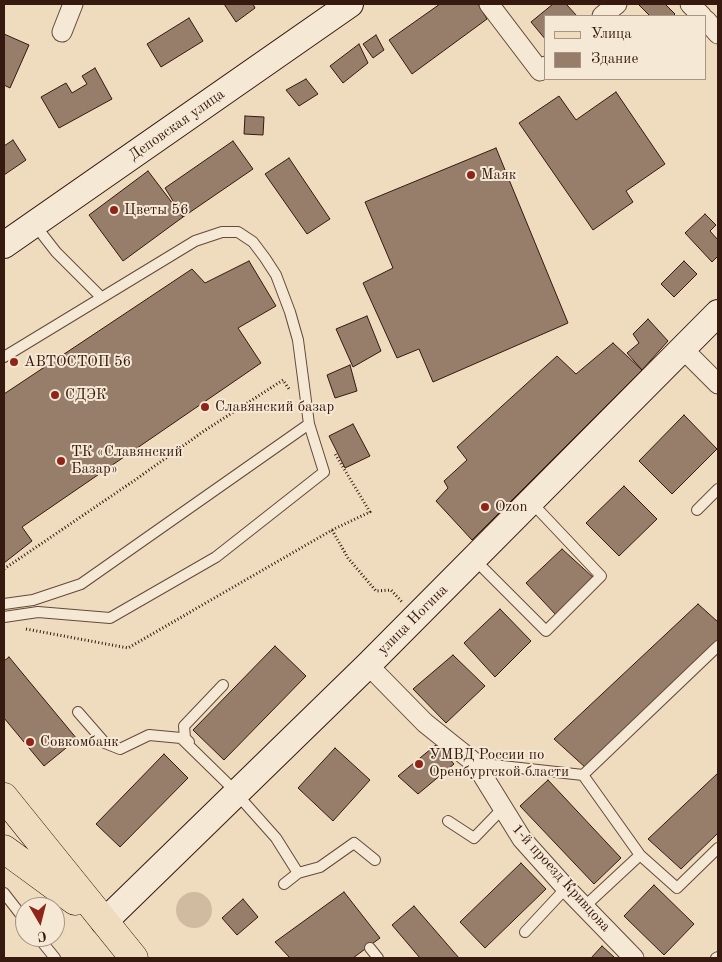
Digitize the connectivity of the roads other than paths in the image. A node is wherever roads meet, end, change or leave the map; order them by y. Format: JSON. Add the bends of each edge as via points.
{"nodes":[{"id":1,"x":73,"y":4,"type":"edge"},
{"id":2,"x":350,"y":4,"type":"edge"},
{"id":3,"x":489,"y":4,"type":"edge"},
{"id":4,"x":616,"y":4,"type":"edge"},
{"id":5,"x":690,"y":4,"type":"edge"},
{"id":6,"x":603,"y":15,"type":"edge"},
{"id":7,"x":701,"y":15,"type":"edge"},
{"id":8,"x":62,"y":32,"type":"dead end"},
{"id":9,"x":544,"y":68,"type":"edge"},
{"id":10,"x":34,"y":224,"type":"junction"},
{"id":11,"x":4,"y":246,"type":"edge"},
{"id":12,"x":101,"y":297,"type":"junction"},
{"id":13,"x":718,"y":313,"type":"edge"},
{"id":14,"x":683,"y":350,"type":"junction"},
{"id":15,"x":4,"y":357,"type":"edge"},
{"id":16,"x":718,"y":384,"type":"edge"},
{"id":17,"x":309,"y":424,"type":"junction"},
{"id":18,"x":718,"y":489,"type":"edge"},
{"id":19,"x":531,"y":502,"type":"junction"},
{"id":20,"x":697,"y":510,"type":"dead end"},
{"id":21,"x":474,"y":559,"type":"junction"},
{"id":22,"x":4,"y":604,"type":"edge"},
{"id":23,"x":7,"y":617,"type":"edge"},
{"id":24,"x":718,"y":646,"type":"edge"},
{"id":25,"x":368,"y":665,"type":"junction"},
{"id":26,"x":223,"y":685,"type":"dead end"},
{"id":27,"x":78,"y":712,"type":"dead end"},
{"id":28,"x":475,"y":763,"type":"junction"},
{"id":29,"x":583,"y":775,"type":"junction"},
{"id":30,"x":231,"y":788,"type":"junction"},
{"id":31,"x":4,"y":797,"type":"edge"},
{"id":32,"x":502,"y":809,"type":"junction"},
{"id":33,"x":448,"y":822,"type":"dead end"},
{"id":34,"x":4,"y":848,"type":"edge"},
{"id":35,"x":718,"y":848,"type":"edge"},
{"id":36,"x":640,"y":855,"type":"junction"},
{"id":37,"x":375,"y":860,"type":"dead end"},
{"id":38,"x":298,"y":874,"type":"junction"},
{"id":39,"x":284,"y":884,"type":"dead end"},
{"id":40,"x":566,"y":888,"type":"junction"},
{"id":41,"x":4,"y":893,"type":"edge"},
{"id":42,"x":15,"y":907,"type":"edge"},
{"id":43,"x":584,"y":907,"type":"junction"},
{"id":44,"x":104,"y":922,"type":"junction"},
{"id":45,"x":525,"y":932,"type":"dead end"},
{"id":46,"x":46,"y":947,"type":"edge"},
{"id":47,"x":370,"y":948,"type":"dead end"},
{"id":48,"x":55,"y":958,"type":"edge"},
{"id":49,"x":134,"y":958,"type":"edge"},
{"id":50,"x":378,"y":958,"type":"edge"},
{"id":51,"x":634,"y":958,"type":"edge"}],
"edges":[{"from":1,"to":8,"type":"street"},
{"from":2,"to":10,"type":"street","name":"Деповская улица"},
{"from":3,"to":9,"type":"street","via":[[540,71]]},
{"from":4,"to":6,"type":"street"},
{"from":5,"to":7,"type":"street"},
{"from":10,"to":11,"type":"street","name":"Деповская улица"},
{"from":10,"to":12,"type":"lane","via":[[56,252]]},
{"from":12,"to":15,"type":"lane"},
{"from":12,"to":17,"type":"lane","via":[[195,240],[222,232],[238,232],[253,242],[276,275],[298,340]]},
{"from":13,"to":14,"type":"street","name":"улица Ногина"},
{"from":14,"to":16,"type":"street"},
{"from":14,"to":19,"type":"street","name":"улица Ногина"},
{"from":17,"to":22,"type":"lane","via":[[81,584],[33,600]]},
{"from":17,"to":23,"type":"lane","via":[[324,472],[216,557],[110,618],[38,612]]},
{"from":18,"to":20,"type":"lane"},
{"from":19,"to":21,"type":"street","name":"улица Ногина"},
{"from":19,"to":21,"type":"lane","via":[[601,576],[546,631]]},
{"from":21,"to":25,"type":"street","name":"улица Ногина"},
{"from":24,"to":29,"type":"lane"},
{"from":25,"to":28,"type":"street","name":"1-й проезд Кривцова","via":[[425,723]]},
{"from":25,"to":30,"type":"street","name":"улица Ногина"},
{"from":26,"to":30,"type":"lane","via":[[184,726],[185,738]]},
{"from":27,"to":30,"type":"lane","via":[[104,743],[120,749],[149,735],[181,738]]},
{"from":28,"to":29,"type":"lane"},
{"from":28,"to":32,"type":"street","name":"1-й проезд Кривцова"},
{"from":29,"to":36,"type":"lane"},
{"from":30,"to":38,"type":"lane","via":[[276,838]]},
{"from":30,"to":44,"type":"street","name":"улица Ногина"},
{"from":31,"to":44,"type":"main road"},
{"from":32,"to":33,"type":"lane","via":[[474,838]]},
{"from":32,"to":40,"type":"street","name":"1-й проезд Кривцова","via":[[522,839]]},
{"from":34,"to":44,"type":"main road"},
{"from":35,"to":36,"type":"lane","via":[[677,888]]},
{"from":36,"to":43,"type":"lane"},
{"from":37,"to":38,"type":"lane","via":[[354,843],[320,867]]},
{"from":38,"to":39,"type":"lane"},
{"from":40,"to":43,"type":"street","name":"1-й проезд Кривцова"},
{"from":40,"to":45,"type":"lane"},
{"from":41,"to":42,"type":"lane"},
{"from":43,"to":51,"type":"street","name":"1-й проезд Кривцова"},
{"from":44,"to":49,"type":"main road"},
{"from":46,"to":48,"type":"lane"},
{"from":47,"to":50,"type":"lane"}]}
